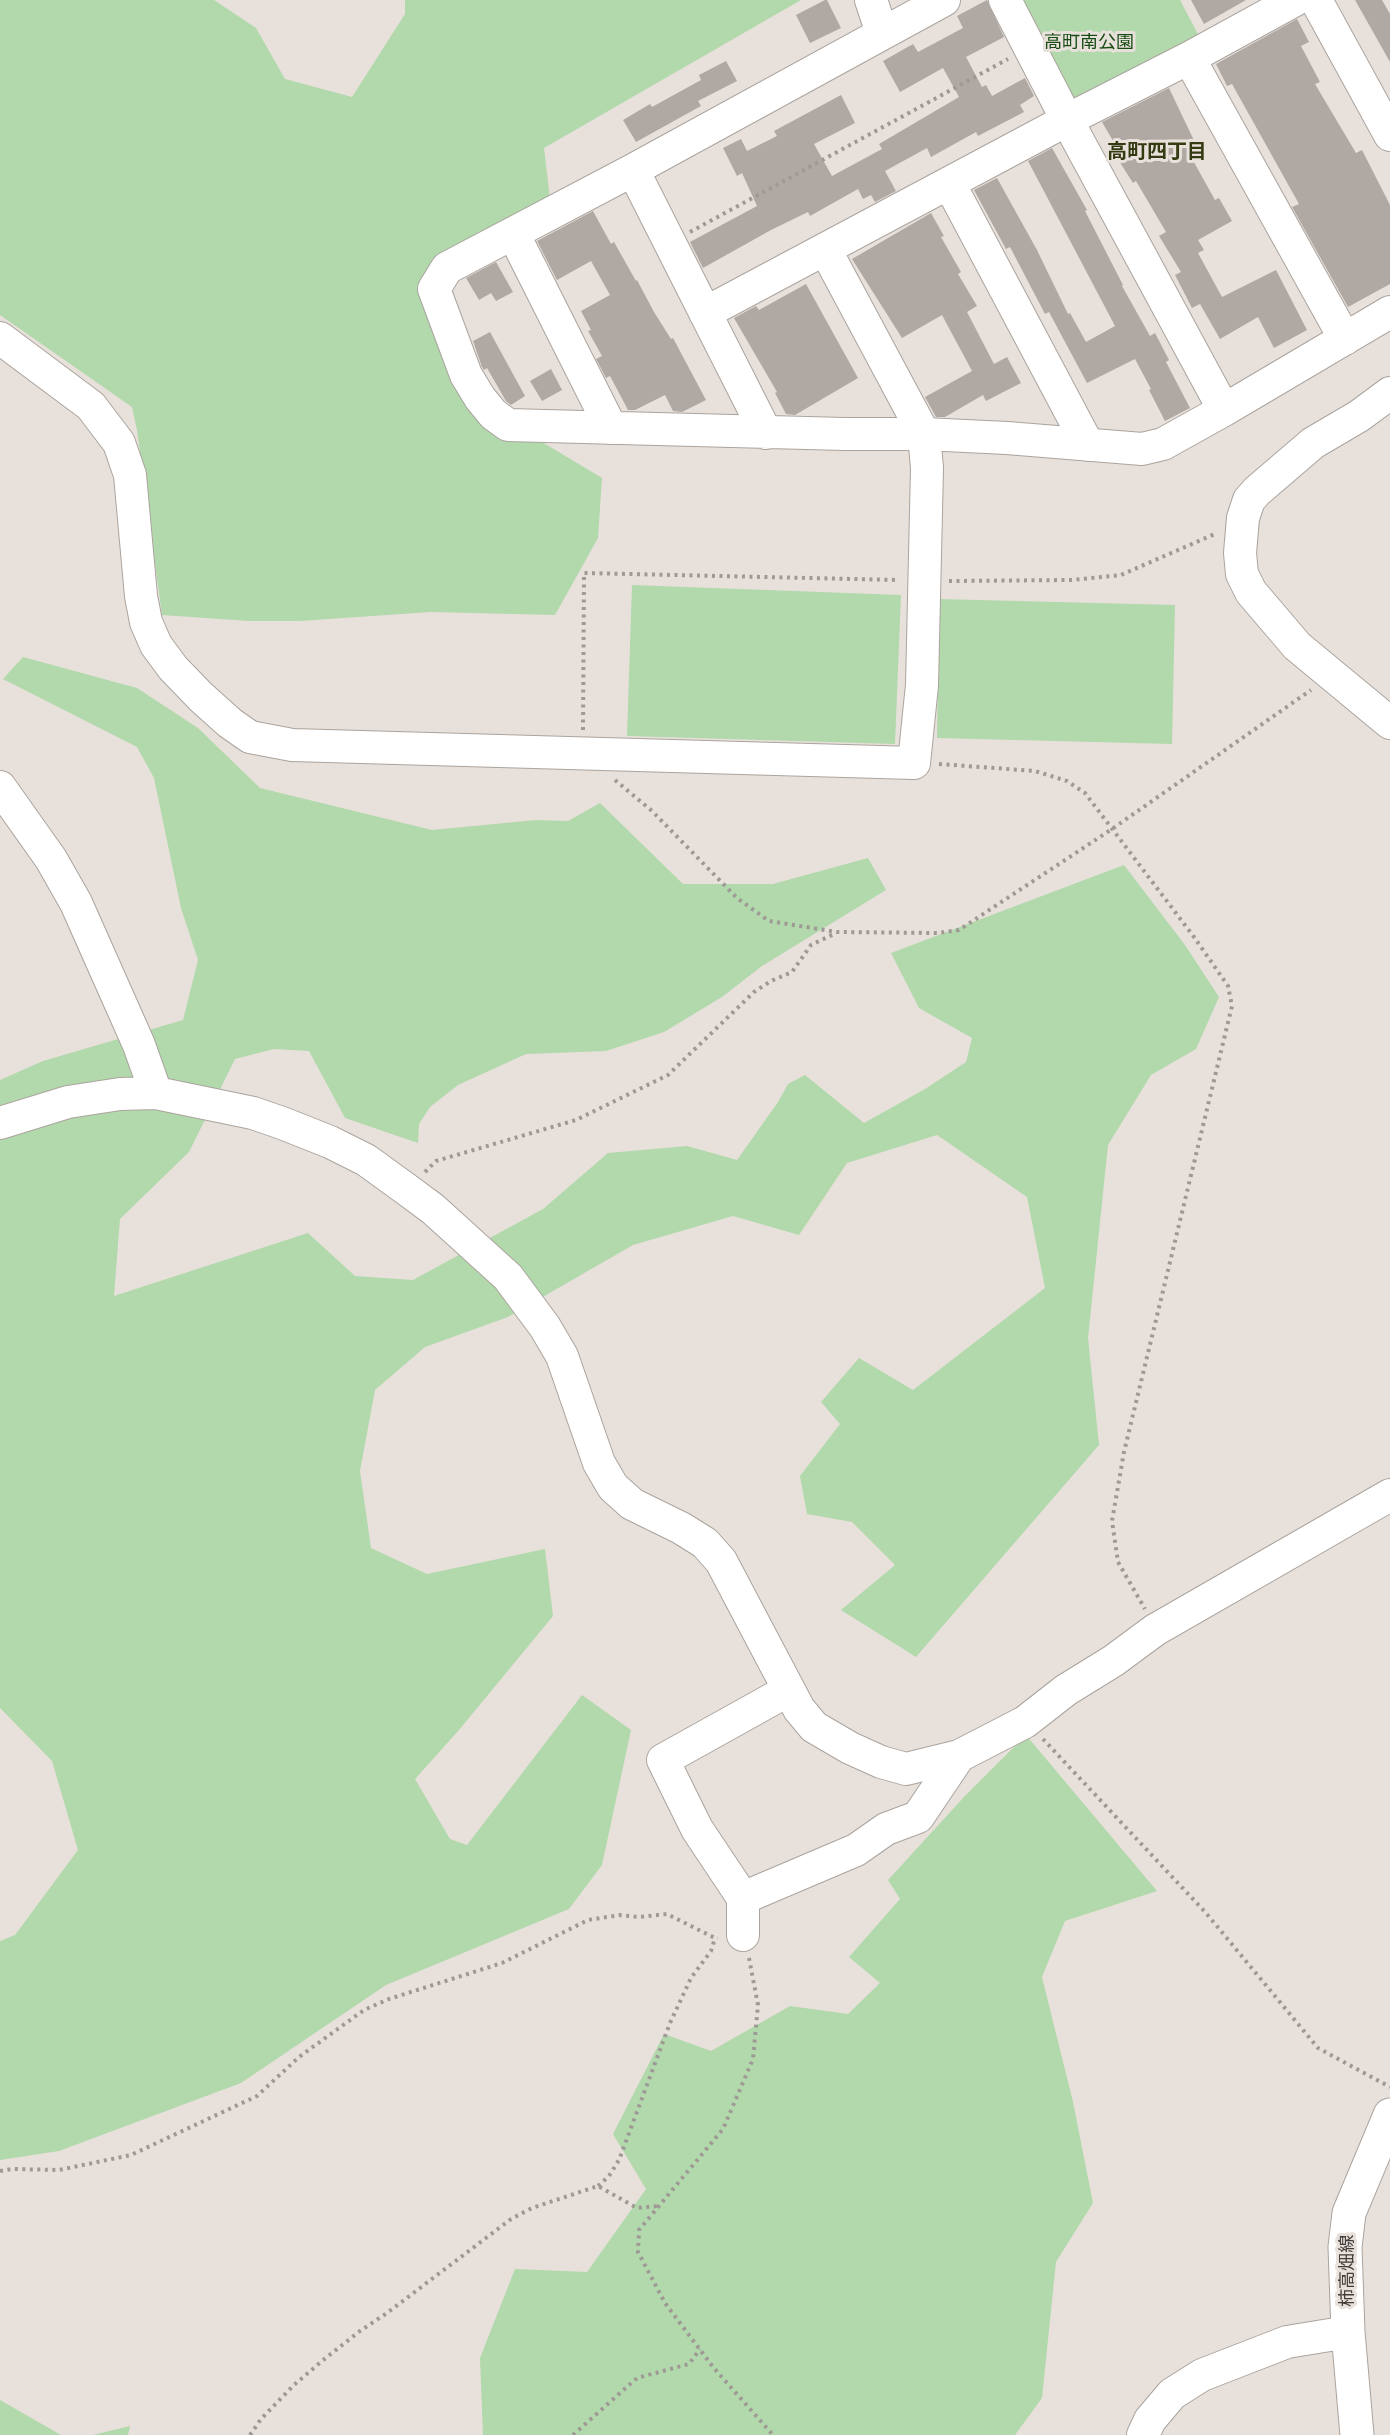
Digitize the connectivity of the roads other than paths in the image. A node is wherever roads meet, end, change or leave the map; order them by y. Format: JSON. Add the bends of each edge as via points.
{"nodes":[{"id":1,"x":871,"y":0,"type":"edge"},
{"id":2,"x":944,"y":0,"type":"edge"},
{"id":3,"x":1005,"y":0,"type":"edge"},
{"id":4,"x":1294,"y":0,"type":"edge"},
{"id":5,"x":1316,"y":0,"type":"edge"},
{"id":6,"x":882,"y":33,"type":"junction"},
{"id":7,"x":1189,"y":58,"type":"junction"},
{"id":8,"x":1067,"y":120,"type":"junction"},
{"id":9,"x":1390,"y":135,"type":"edge"},
{"id":10,"x":633,"y":170,"type":"junction"},
{"id":11,"x":949,"y":183,"type":"junction"},
{"id":12,"x":513,"y":233,"type":"junction"},
{"id":13,"x":825,"y":249,"type":"junction"},
{"id":14,"x":1390,"y":312,"type":"edge"},
{"id":15,"x":705,"y":313,"type":"junction"},
{"id":16,"x":0,"y":338,"type":"edge"},
{"id":17,"x":1345,"y":339,"type":"junction"},
{"id":18,"x":1390,"y":393,"type":"edge"},
{"id":19,"x":1224,"y":410,"type":"junction"},
{"id":20,"x":611,"y":428,"type":"junction"},
{"id":21,"x":766,"y":433,"type":"junction"},
{"id":22,"x":924,"y":434,"type":"junction"},
{"id":23,"x":1088,"y":445,"type":"junction"},
{"id":24,"x":1390,"y":723,"type":"edge"},
{"id":25,"x":0,"y":787,"type":"edge"},
{"id":26,"x":156,"y":1093,"type":"junction"},
{"id":27,"x":0,"y":1123,"type":"edge"},
{"id":28,"x":1390,"y":1495,"type":"edge"},
{"id":29,"x":787,"y":1690,"type":"junction"},
{"id":30,"x":959,"y":1756,"type":"junction"},
{"id":31,"x":743,"y":1898,"type":"junction"},
{"id":32,"x":729,"y":1936,"type":"road end"},
{"id":33,"x":1390,"y":2115,"type":"edge"},
{"id":34,"x":1348,"y":2332,"type":"junction"},
{"id":35,"x":1143,"y":2435,"type":"edge"},
{"id":36,"x":1357,"y":2435,"type":"edge"}],
"edges":[{"from":1,"to":6,"type":"street"},
{"from":2,"to":6,"type":"street"},
{"from":3,"to":8,"type":"street"},
{"from":4,"to":7,"type":"street"},
{"from":5,"to":9,"type":"street"},
{"from":6,"to":10,"type":"street"},
{"from":7,"to":8,"type":"street"},
{"from":7,"to":17,"type":"street"},
{"from":8,"to":11,"type":"street"},
{"from":8,"to":19,"type":"street"},
{"from":10,"to":12,"type":"street"},
{"from":10,"to":15,"type":"street"},
{"from":11,"to":13,"type":"street"},
{"from":11,"to":23,"type":"street"},
{"from":12,"to":20,"type":"street"},
{"from":12,"to":20,"type":"street","via":[[447,268],[434,289],[466,375],[493,414],[508,425]]},
{"from":13,"to":15,"type":"street"},
{"from":13,"to":22,"type":"street"},
{"from":14,"to":17,"type":"street"},
{"from":15,"to":21,"type":"street"},
{"from":16,"to":22,"type":"street","via":[[91,406],[119,443],[130,475],[146,622],[156,645],[173,668],[230,723],[250,737],[292,745],[914,763],[922,685],[927,468]]},
{"from":17,"to":19,"type":"street"},
{"from":18,"to":24,"type":"street","via":[[1313,443],[1272,476],[1249,500],[1240,532],[1242,574],[1251,592],[1297,646]]},
{"from":19,"to":23,"type":"street","via":[[1153,447]]},
{"from":20,"to":21,"type":"street"},
{"from":21,"to":22,"type":"street"},
{"from":22,"to":23,"type":"street"},
{"from":25,"to":26,"type":"street","via":[[51,859],[76,903]]},
{"from":26,"to":27,"type":"street","via":[[68,1102]]},
{"from":26,"to":29,"type":"street","via":[[253,1113],[366,1160],[433,1209],[508,1277],[562,1356],[599,1463],[613,1487],[633,1504],[705,1543],[721,1561]]},
{"from":28,"to":30,"type":"street","via":[[1155,1630],[1025,1722]]},
{"from":29,"to":30,"type":"street","via":[[814,1727],[880,1762],[906,1770]]},
{"from":29,"to":31,"type":"street","via":[[663,1760],[697,1828]]},
{"from":30,"to":31,"type":"street","via":[[918,1817],[886,1829],[856,1850]]},
{"from":31,"to":32,"type":"street"},
{"from":33,"to":34,"type":"main road","name":"柿高畑線","via":[[1348,2213]]},
{"from":34,"to":35,"type":"street","via":[[1287,2342],[1202,2375],[1172,2394]]},
{"from":34,"to":36,"type":"main road","name":"柿高畑線"}]}
